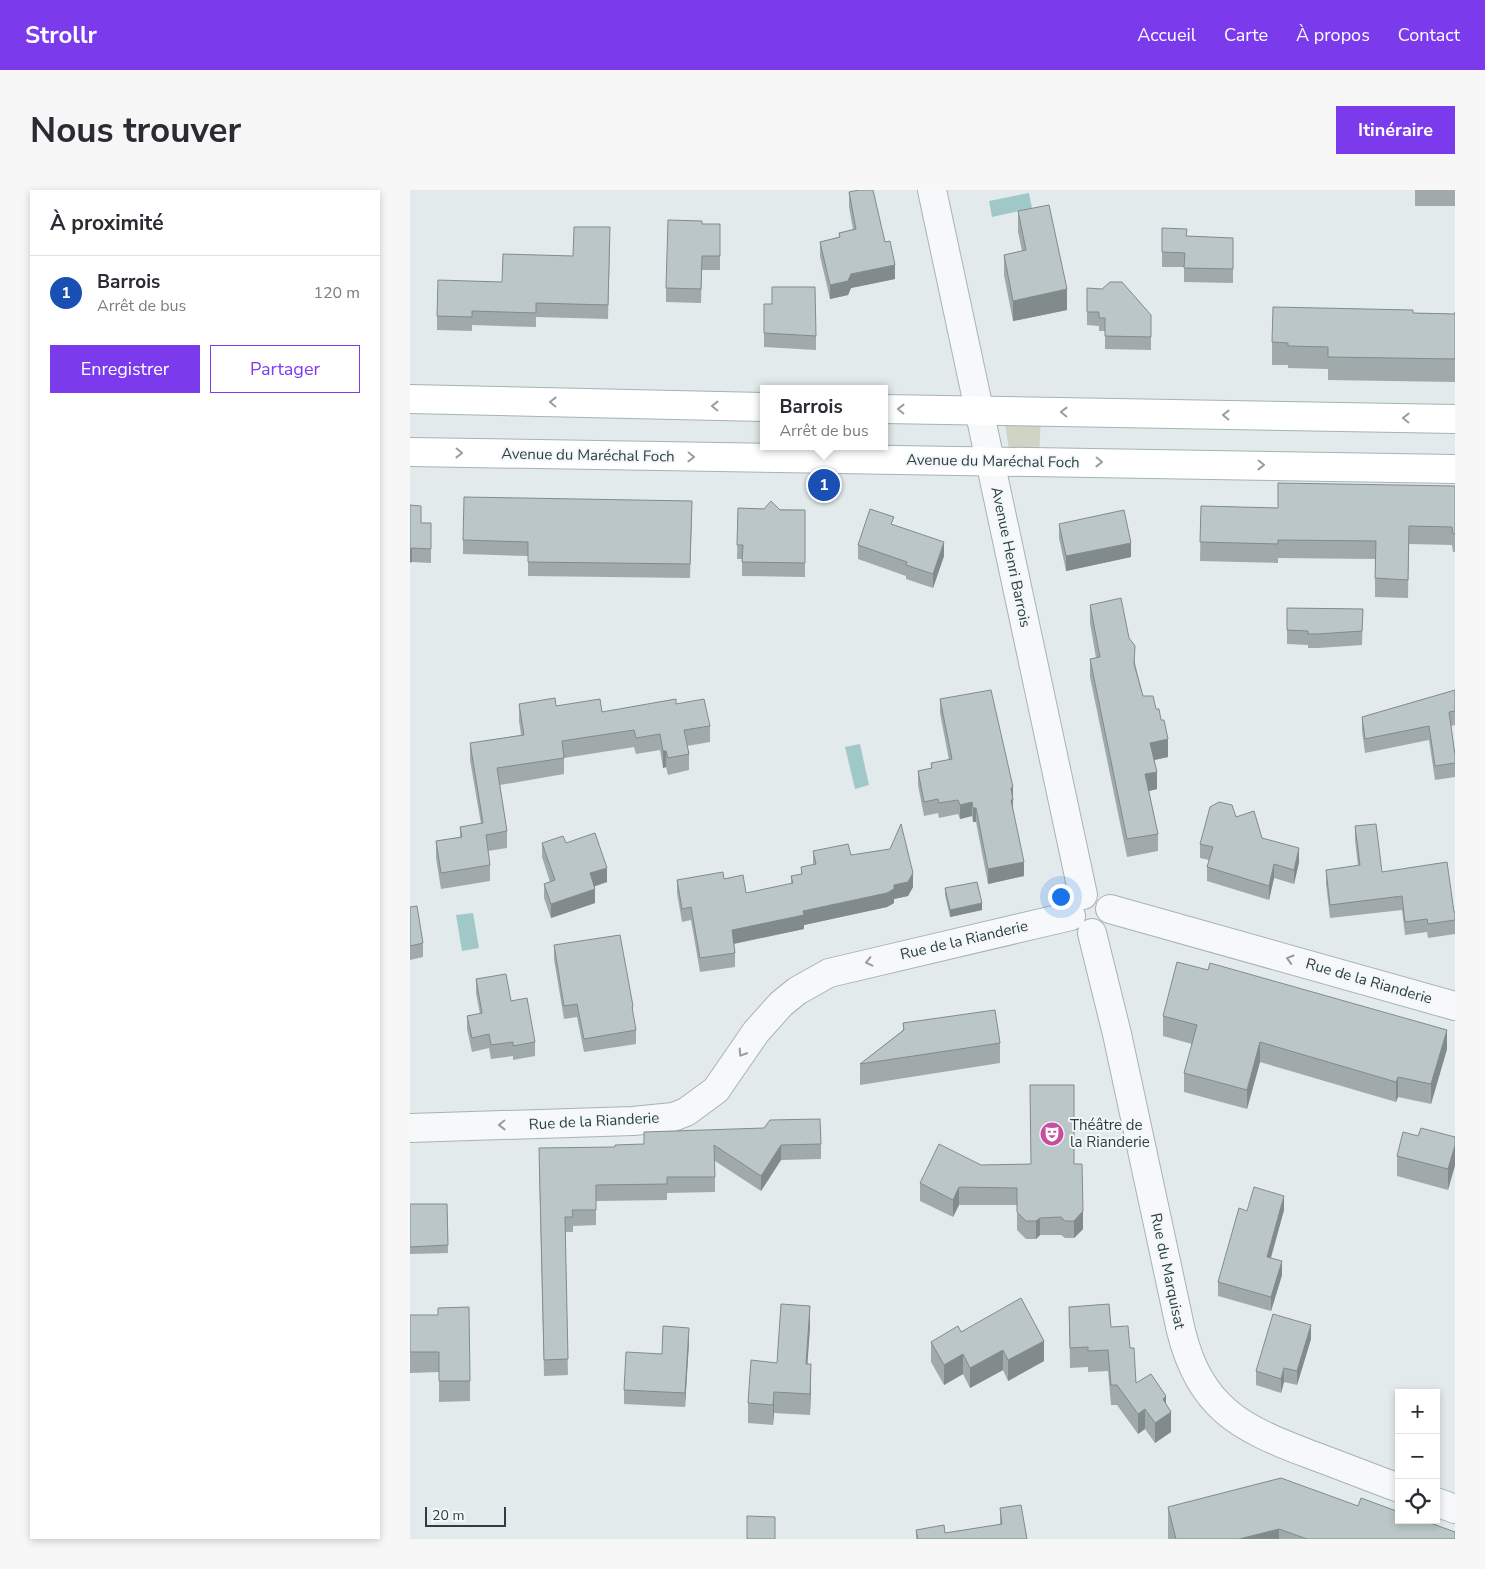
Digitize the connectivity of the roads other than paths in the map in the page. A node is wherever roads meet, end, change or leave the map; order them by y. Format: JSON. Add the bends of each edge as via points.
{"nodes":[{"id":1,"x":932,"y":190,"type":"edge"},
{"id":2,"x":410,"y":400,"type":"edge"},
{"id":3,"x":760,"y":407,"type":"edge"},
{"id":4,"x":888,"y":409,"type":"edge"},
{"id":5,"x":979,"y":411,"type":"junction"},
{"id":6,"x":1455,"y":419,"type":"edge"},
{"id":7,"x":410,"y":452,"type":"edge"},
{"id":8,"x":990,"y":460,"type":"junction"},
{"id":9,"x":1455,"y":469,"type":"edge"},
{"id":10,"x":1077,"y":905,"type":"junction"},
{"id":11,"x":1110,"y":909,"type":"junction"},
{"id":12,"x":1092,"y":933,"type":"junction"},
{"id":13,"x":1455,"y":1006,"type":"edge"},
{"id":14,"x":410,"y":1128,"type":"edge"},
{"id":15,"x":1395,"y":1486,"type":"edge"},
{"id":16,"x":1440,"y":1504,"type":"edge"},
{"id":17,"x":1455,"y":1510,"type":"edge"}],
"edges":[{"from":1,"to":5,"type":"street","name":"Avenue Henri Barrois"},
{"from":3,"to":2,"type":"main road","one_way":true},
{"from":5,"to":4,"type":"main road","one_way":true},
{"from":6,"to":5,"type":"main road","one_way":true},
{"from":5,"to":8,"type":"street","name":"Avenue Henri Barrois"},
{"from":7,"to":8,"type":"main road","name":"Avenue du Maréchal Foch","one_way":true},
{"from":8,"to":9,"type":"main road","name":"Avenue du Maréchal Foch","one_way":true},
{"from":8,"to":10,"type":"street","name":"Avenue Henri Barrois"},
{"from":10,"to":11,"type":"street","via":[[1100,895]]},
{"from":10,"to":12,"type":"street","via":[[1078,929]]},
{"from":10,"to":14,"type":"street","name":"Rue de la Rianderie","one_way":true,"via":[[829,973],[781,1004],[756,1032],[716,1090],[693,1108],[673,1117]]},
{"from":11,"to":12,"type":"street","via":[[1107,925]]},
{"from":13,"to":11,"type":"street","name":"Rue de la Rianderie","one_way":true},
{"from":12,"to":15,"type":"street","name":"Rue du Marquisat","via":[[1181,1331],[1199,1379],[1218,1405],[1243,1425]]},
{"from":16,"to":17,"type":"street"}]}
